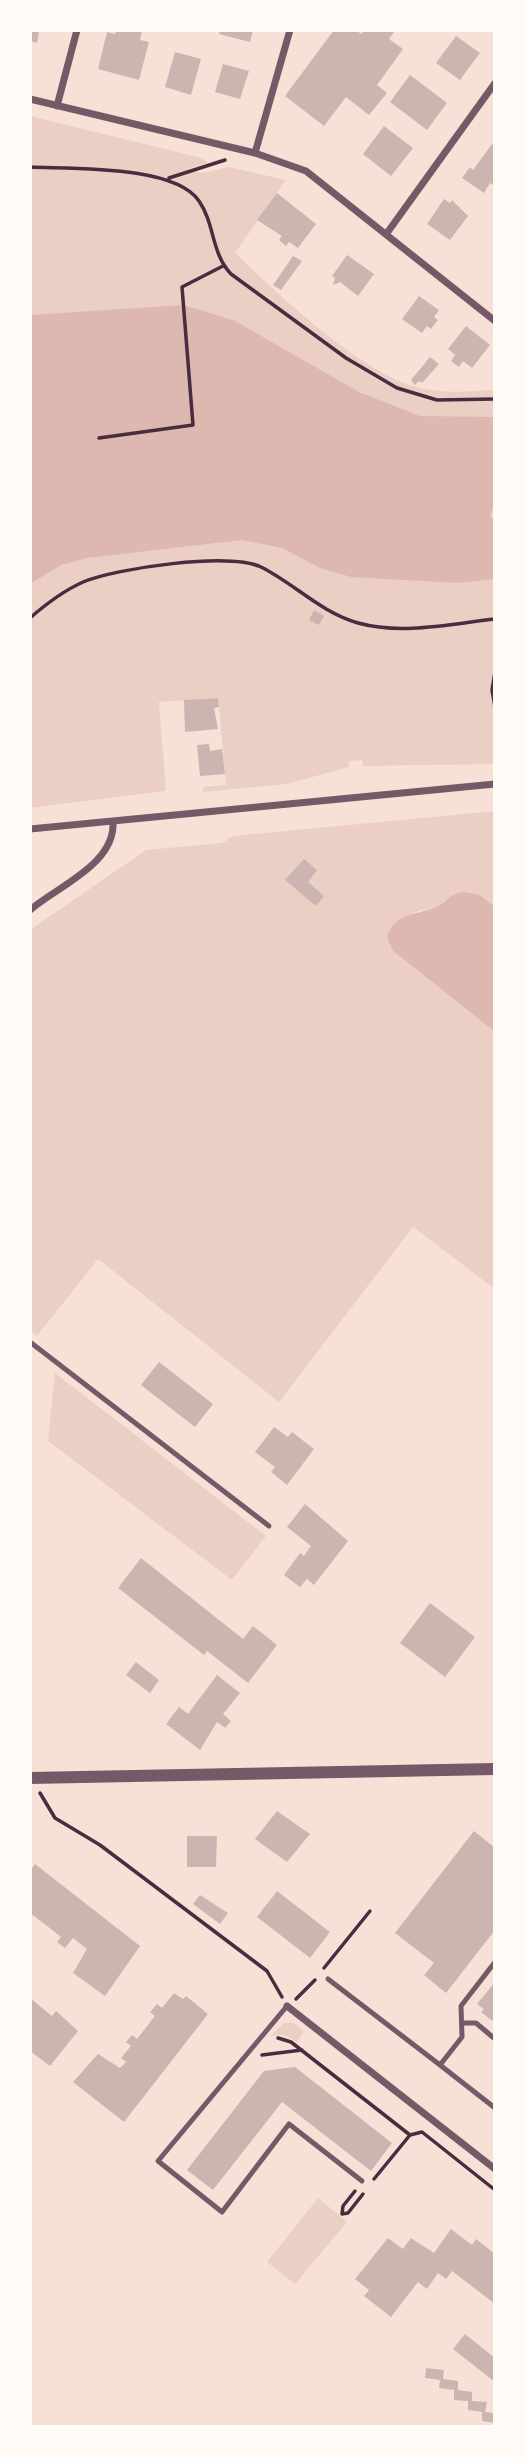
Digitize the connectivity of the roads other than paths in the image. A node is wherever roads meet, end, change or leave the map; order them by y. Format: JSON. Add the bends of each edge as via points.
{"nodes":[{"id":1,"x":77,"y":30,"type":"edge"},
{"id":2,"x":290,"y":30,"type":"edge"},
{"id":3,"x":495,"y":83,"type":"edge"},
{"id":4,"x":30,"y":99,"type":"edge"},
{"id":5,"x":57,"y":106,"type":"junction"},
{"id":6,"x":256,"y":153,"type":"junction"},
{"id":7,"x":387,"y":233,"type":"junction"},
{"id":8,"x":495,"y":321,"type":"edge"},
{"id":9,"x":495,"y":784,"type":"edge"},
{"id":10,"x":113,"y":821,"type":"junction"},
{"id":11,"x":30,"y":829,"type":"edge"},
{"id":12,"x":30,"y":910,"type":"edge"},
{"id":13,"x":30,"y":1342,"type":"edge"},
{"id":14,"x":268,"y":1526,"type":"dead end"},
{"id":15,"x":495,"y":1769,"type":"edge"},
{"id":16,"x":30,"y":1778,"type":"edge"},
{"id":17,"x":495,"y":1962,"type":"edge"},
{"id":18,"x":328,"y":1979,"type":"dead end"},
{"id":19,"x":287,"y":2006,"type":"joint"},
{"id":20,"x":462,"y":2023,"type":"junction"},
{"id":21,"x":495,"y":2039,"type":"edge"},
{"id":22,"x":440,"y":2065,"type":"junction"},
{"id":23,"x":495,"y":2108,"type":"edge"},
{"id":24,"x":495,"y":2169,"type":"edge"},
{"id":25,"x":362,"y":2181,"type":"dead end"}],
"edges":[{"from":1,"to":5,"type":"street"},
{"from":2,"to":6,"type":"street"},
{"from":3,"to":7,"type":"street"},
{"from":4,"to":5,"type":"street"},
{"from":5,"to":6,"type":"street"},
{"from":6,"to":7,"type":"street","via":[[306,172]]},
{"from":7,"to":8,"type":"street"},
{"from":9,"to":10,"type":"street"},
{"from":10,"to":11,"type":"street"},
{"from":10,"to":12,"type":"street","via":[[111,840],[96,861]]},
{"from":13,"to":14,"type":"lane"},
{"from":15,"to":16,"type":"street"},
{"from":17,"to":20,"type":"lane","via":[[461,2006]]},
{"from":18,"to":22,"type":"lane"},
{"from":19,"to":24,"type":"street"},
{"from":19,"to":25,"type":"lane","via":[[158,2161],[222,2212],[289,2124]]},
{"from":20,"to":21,"type":"lane","via":[[475,2023]]},
{"from":20,"to":22,"type":"lane","via":[[462,2037]]},
{"from":22,"to":23,"type":"lane"}]}
